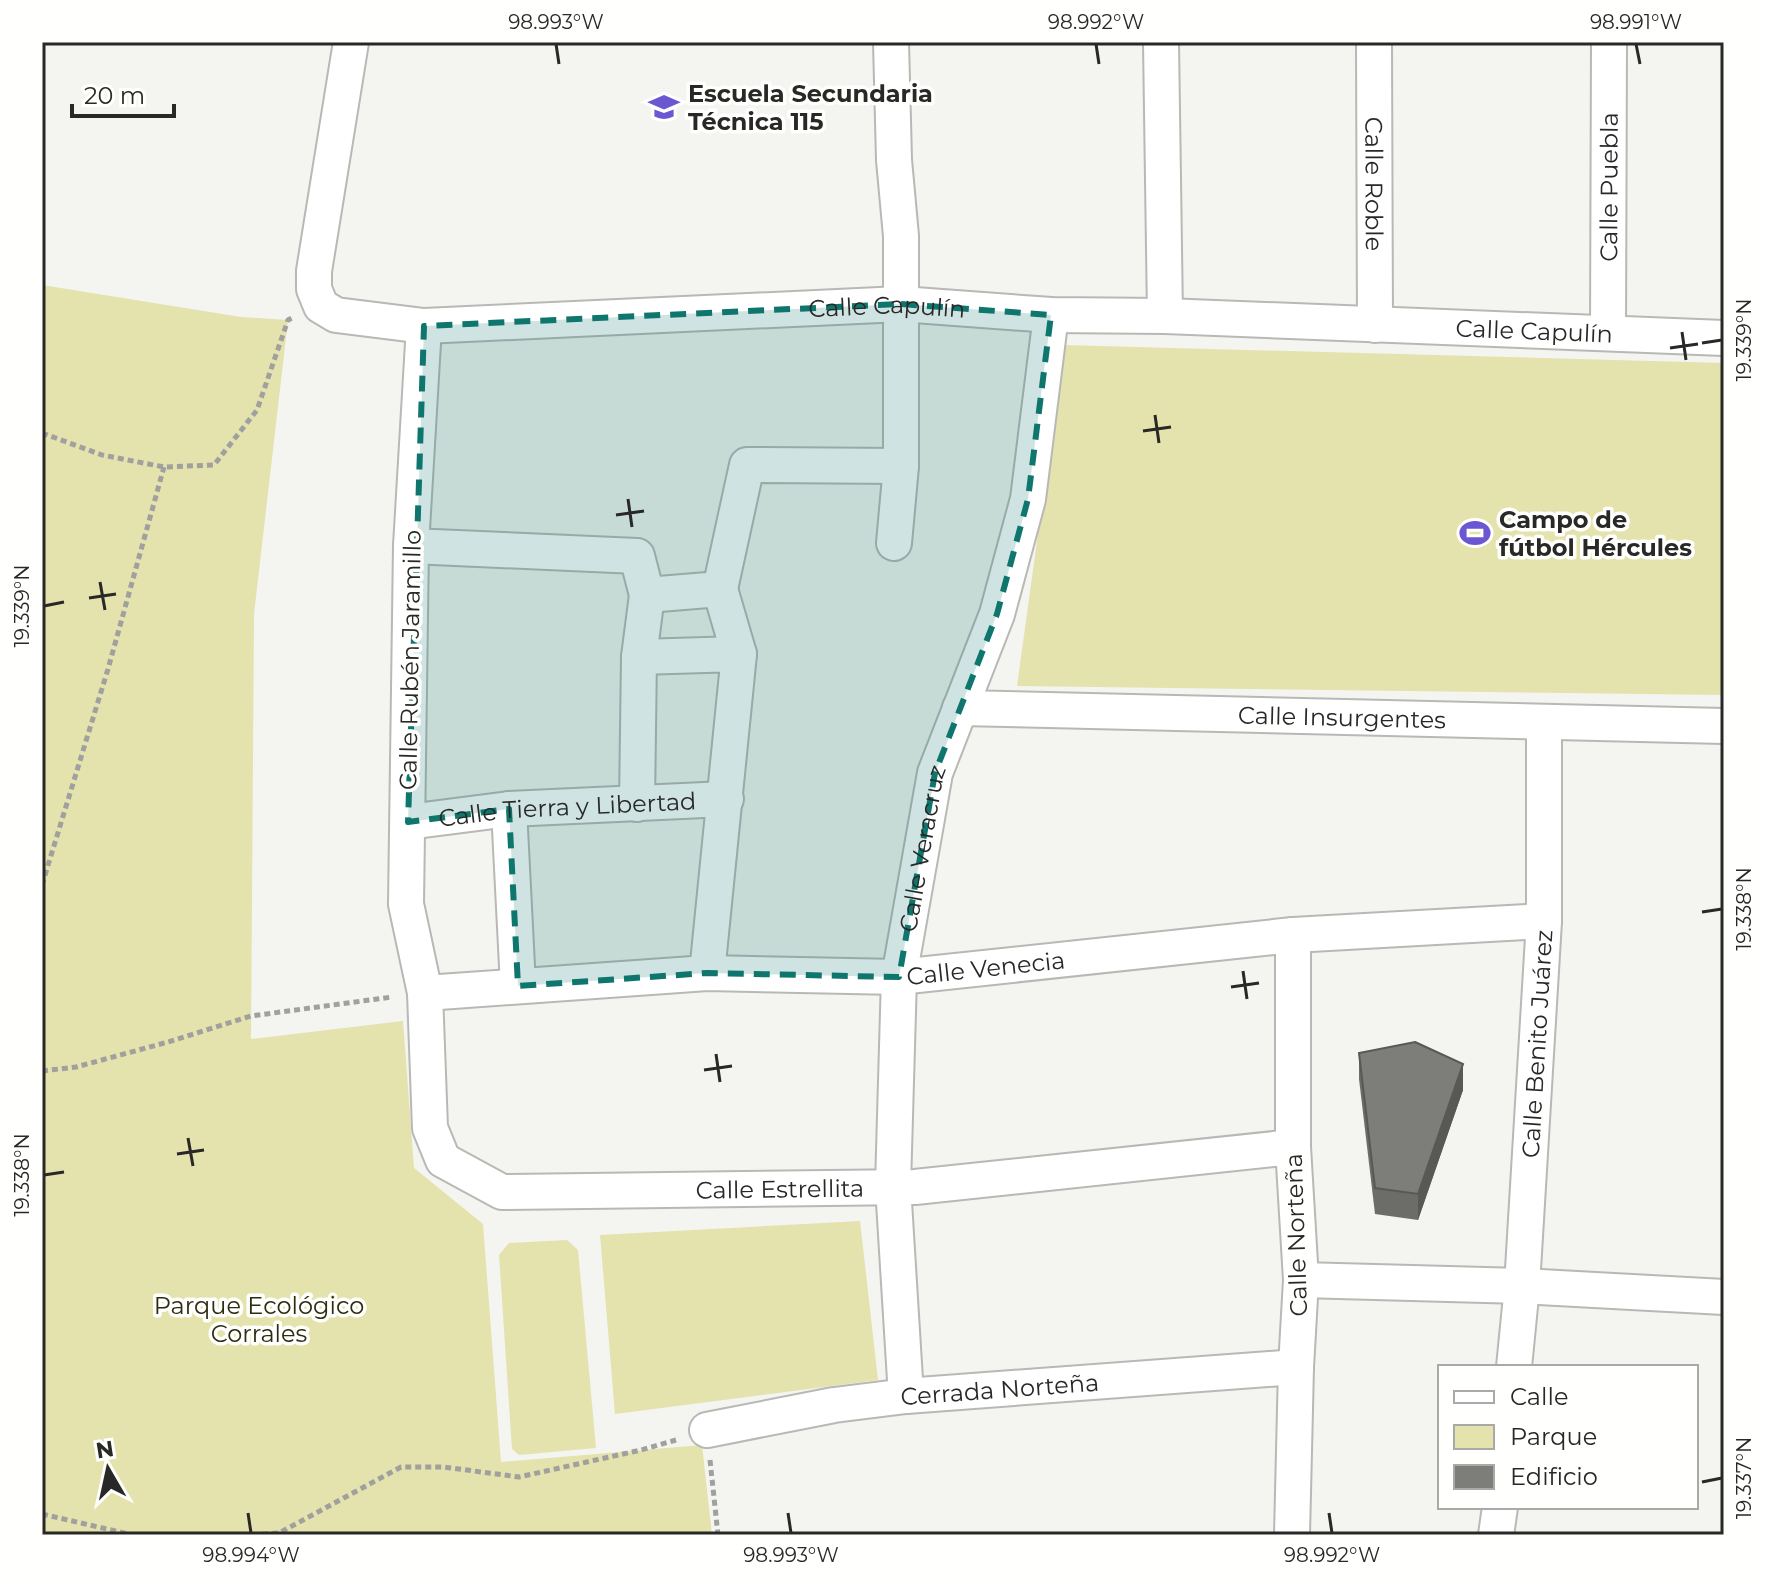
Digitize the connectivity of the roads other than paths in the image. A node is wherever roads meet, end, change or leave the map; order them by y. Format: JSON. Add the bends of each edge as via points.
{"nodes":[{"id":1,"x":351,"y":42,"type":"edge"},
{"id":2,"x":891,"y":42,"type":"edge"},
{"id":3,"x":1161,"y":42,"type":"edge"},
{"id":4,"x":1374,"y":42,"type":"edge"},
{"id":5,"x":1609,"y":42,"type":"edge"},
{"id":6,"x":901,"y":304,"type":"junction"},
{"id":7,"x":1051,"y":315,"type":"junction"},
{"id":8,"x":1165,"y":316,"type":"junction"},
{"id":9,"x":1375,"y":325,"type":"junction"},
{"id":10,"x":424,"y":326,"type":"junction"},
{"id":11,"x":1608,"y":333,"type":"junction"},
{"id":12,"x":1724,"y":338,"type":"edge"},
{"id":13,"x":901,"y":466,"type":"junction"},
{"id":14,"x":894,"y":543,"type":"dead end"},
{"id":15,"x":411,"y":546,"type":"junction"},
{"id":16,"x":720,"y":589,"type":"junction"},
{"id":17,"x":647,"y":595,"type":"junction"},
{"id":18,"x":739,"y":654,"type":"junction"},
{"id":19,"x":639,"y":657,"type":"junction"},
{"id":20,"x":960,"y":708,"type":"junction"},
{"id":21,"x":1544,"y":722,"type":"junction"},
{"id":22,"x":1724,"y":726,"type":"edge"},
{"id":23,"x":726,"y":799,"type":"junction"},
{"id":24,"x":637,"y":804,"type":"junction"},
{"id":25,"x":509,"y":809,"type":"junction"},
{"id":26,"x":408,"y":822,"type":"junction"},
{"id":27,"x":1544,"y":921,"type":"junction"},
{"id":28,"x":1293,"y":935,"type":"junction"},
{"id":29,"x":707,"y":973,"type":"junction"},
{"id":30,"x":899,"y":977,"type":"junction"},
{"id":31,"x":518,"y":986,"type":"junction"},
{"id":32,"x":425,"y":993,"type":"junction"},
{"id":33,"x":1293,"y":1147,"type":"junction"},
{"id":34,"x":893,"y":1186,"type":"junction"},
{"id":35,"x":1301,"y":1280,"type":"junction"},
{"id":36,"x":1522,"y":1286,"type":"junction"},
{"id":37,"x":1724,"y":1297,"type":"edge"},
{"id":38,"x":1514,"y":1365,"type":"edge"},
{"id":39,"x":1296,"y":1367,"type":"junction"},
{"id":40,"x":906,"y":1396,"type":"junction"},
{"id":41,"x":707,"y":1430,"type":"road end"},
{"id":42,"x":1500,"y":1509,"type":"edge"},
{"id":43,"x":1292,"y":1535,"type":"edge"},
{"id":44,"x":1496,"y":1535,"type":"edge"}],
"edges":[{"from":1,"to":10,"type":"street","name":"Calle Capulín","via":[[314,289],[321,306],[336,315]]},
{"from":2,"to":6,"type":"street"},
{"from":3,"to":8,"type":"street"},
{"from":4,"to":9,"type":"street","name":"Calle Roble"},
{"from":5,"to":11,"type":"street","name":"Calle Puebla"},
{"from":6,"to":7,"type":"street","name":"Calle Capulín"},
{"from":6,"to":10,"type":"street","name":"Calle Capulín"},
{"from":6,"to":13,"type":"street"},
{"from":7,"to":8,"type":"street","name":"Calle Capulín"},
{"from":7,"to":20,"type":"street","name":"Calle Veracruz","via":[[1028,499],[997,614]]},
{"from":8,"to":9,"type":"street","name":"Calle Capulín"},
{"from":9,"to":11,"type":"street","name":"Calle Capulín"},
{"from":10,"to":15,"type":"street","name":"Calle Rubén Jaramillo"},
{"from":11,"to":12,"type":"street","name":"Calle Capulín"},
{"from":13,"to":14,"type":"street"},
{"from":13,"to":16,"type":"street","via":[[747,465]]},
{"from":15,"to":17,"type":"street","via":[[637,556]]},
{"from":15,"to":26,"type":"street","name":"Calle Rubén Jaramillo"},
{"from":16,"to":17,"type":"street"},
{"from":16,"to":18,"type":"street"},
{"from":17,"to":19,"type":"street"},
{"from":18,"to":19,"type":"street"},
{"from":18,"to":23,"type":"street"},
{"from":19,"to":24,"type":"street"},
{"from":20,"to":21,"type":"street","name":"Calle Insurgentes"},
{"from":20,"to":30,"type":"street","name":"Calle Veracruz","via":[[935,773]]},
{"from":21,"to":22,"type":"street","name":"Calle Insurgentes"},
{"from":21,"to":27,"type":"street","name":"Calle Benito Juárez"},
{"from":23,"to":24,"type":"street","name":"Calle Tierra y Libertad"},
{"from":23,"to":29,"type":"street"},
{"from":24,"to":25,"type":"street","name":"Calle Tierra y Libertad"},
{"from":25,"to":26,"type":"street","name":"Calle Tierra y Libertad"},
{"from":25,"to":31,"type":"street"},
{"from":26,"to":32,"type":"street","name":"Calle Rubén Jaramillo","via":[[406,904]]},
{"from":27,"to":28,"type":"street","name":"Calle Venecia"},
{"from":27,"to":36,"type":"street","name":"Calle Benito Juárez"},
{"from":28,"to":30,"type":"street","name":"Calle Venecia"},
{"from":28,"to":33,"type":"street","name":"Calle Norteña"},
{"from":29,"to":30,"type":"street","name":"Calle Venecia"},
{"from":29,"to":31,"type":"street","name":"Calle Venecia"},
{"from":30,"to":34,"type":"street","name":"Calle Veracruz"},
{"from":31,"to":32,"type":"street","name":"Calle Venecia"},
{"from":32,"to":34,"type":"street","name":"Calle Estrellita","via":[[430,1128],[443,1160],[502,1192]]},
{"from":33,"to":34,"type":"street","name":"Calle Estrellita"},
{"from":33,"to":35,"type":"street","name":"Calle Norteña"},
{"from":34,"to":40,"type":"street","name":"Calle Veracruz"},
{"from":35,"to":36,"type":"street"},
{"from":35,"to":39,"type":"street","name":"Calle Norteña"},
{"from":36,"to":37,"type":"street"},
{"from":36,"to":38,"type":"street","name":"Calle Benito Juárez"},
{"from":39,"to":40,"type":"street","name":"Cerrada Norteña"},
{"from":39,"to":43,"type":"street","name":"Calle Norteña"},
{"from":40,"to":41,"type":"street","name":"Cerrada Norteña"},
{"from":42,"to":44,"type":"street"}]}
